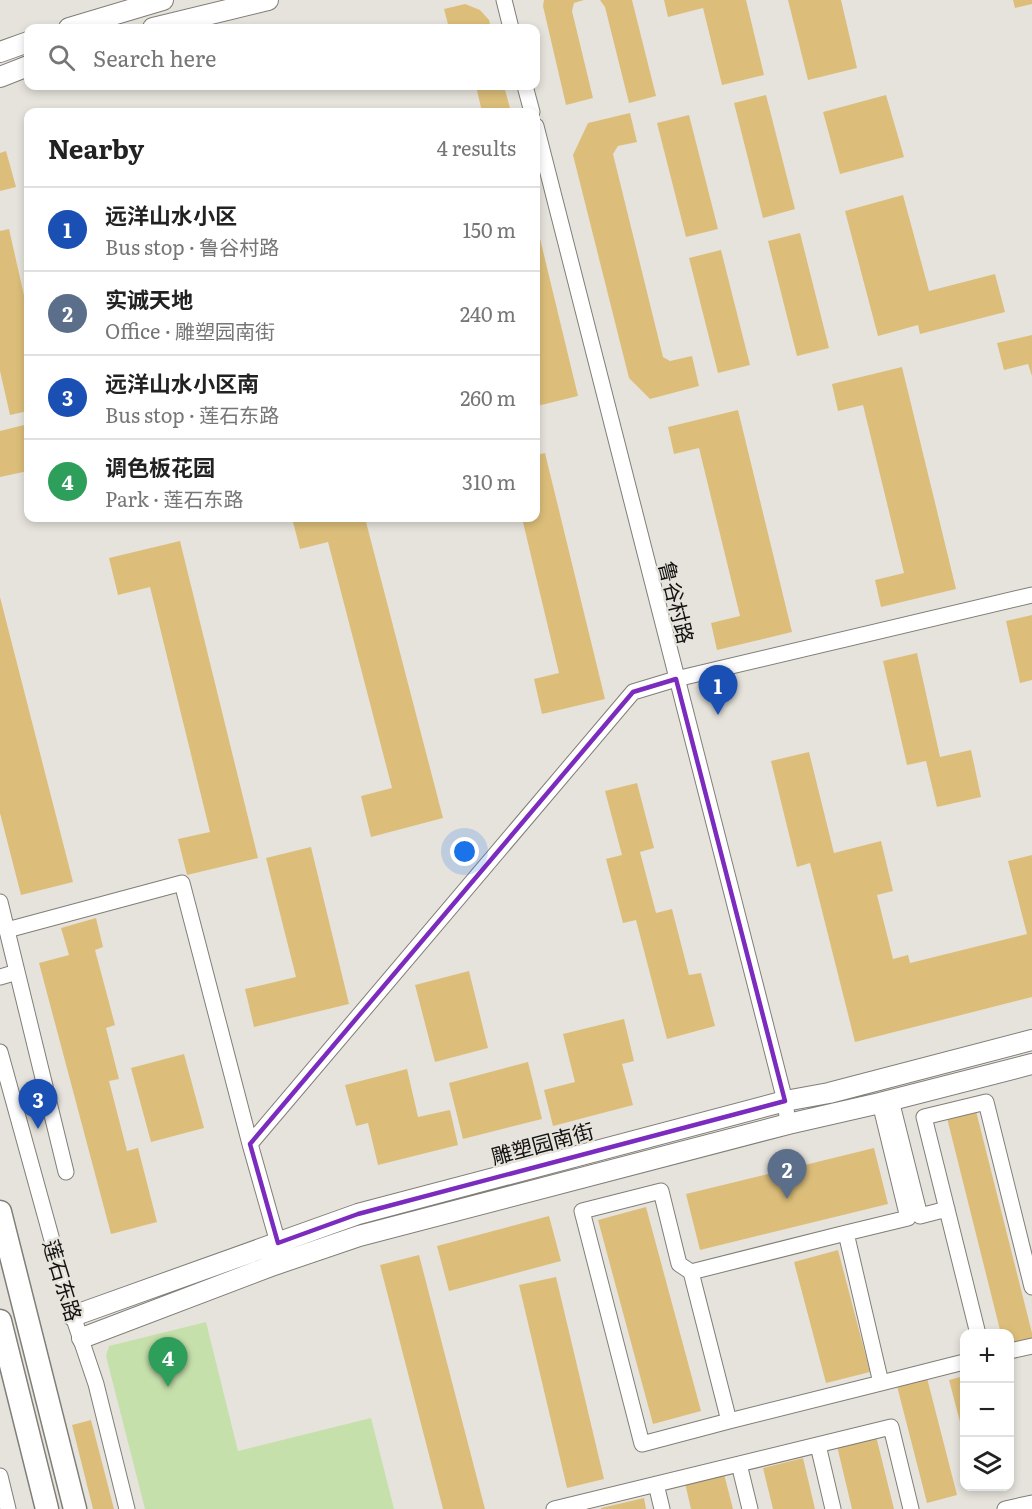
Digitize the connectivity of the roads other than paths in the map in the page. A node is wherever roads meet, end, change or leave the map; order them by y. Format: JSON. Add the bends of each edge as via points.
{"nodes":[{"id":1,"x":163,"y":0,"type":"edge"},
{"id":2,"x":268,"y":0,"type":"edge"},
{"id":3,"x":504,"y":0,"type":"edge"},
{"id":4,"x":82,"y":24,"type":"edge"},
{"id":5,"x":169,"y":24,"type":"edge"},
{"id":6,"x":510,"y":24,"type":"edge"},
{"id":7,"x":24,"y":43,"type":"edge"},
{"id":8,"x":0,"y":52,"type":"edge"},
{"id":9,"x":24,"y":68,"type":"edge"},
{"id":10,"x":0,"y":77,"type":"edge"},
{"id":11,"x":526,"y":90,"type":"edge"},
{"id":12,"x":531,"y":108,"type":"edge"},
{"id":13,"x":540,"y":142,"type":"edge"},
{"id":14,"x":1032,"y":595,"type":"edge"},
{"id":15,"x":676,"y":679,"type":"junction"},
{"id":16,"x":0,"y":902,"type":"edge"},
{"id":17,"x":7,"y":930,"type":"junction"},
{"id":18,"x":17,"y":972,"type":"junction"},
{"id":19,"x":0,"y":977,"type":"edge"},
{"id":20,"x":1032,"y":1040,"type":"edge"},
{"id":21,"x":0,"y":1052,"type":"edge"},
{"id":22,"x":1032,"y":1064,"type":"edge"},
{"id":23,"x":785,"y":1101,"type":"junction"},
{"id":24,"x":886,"y":1101,"type":"junction"},
{"id":25,"x":788,"y":1124,"type":"junction"},
{"id":26,"x":250,"y":1144,"type":"junction"},
{"id":27,"x":66,"y":1172,"type":"dead end"},
{"id":28,"x":947,"y":1209,"type":"junction"},
{"id":29,"x":0,"y":1212,"type":"edge"},
{"id":30,"x":914,"y":1217,"type":"junction"},
{"id":31,"x":846,"y":1233,"type":"junction"},
{"id":32,"x":279,"y":1243,"type":"junction"},
{"id":33,"x":691,"y":1272,"type":"junction"},
{"id":34,"x":1032,"y":1287,"type":"edge"},
{"id":35,"x":73,"y":1316,"type":"junction"},
{"id":36,"x":0,"y":1321,"type":"edge"},
{"id":37,"x":977,"y":1329,"type":"edge"},
{"id":38,"x":82,"y":1338,"type":"junction"},
{"id":39,"x":1032,"y":1346,"type":"edge"},
{"id":40,"x":1014,"y":1350,"type":"edge"},
{"id":41,"x":960,"y":1363,"type":"edge"},
{"id":42,"x":881,"y":1383,"type":"junction"},
{"id":43,"x":729,"y":1421,"type":"junction"},
{"id":44,"x":818,"y":1445,"type":"junction"},
{"id":45,"x":739,"y":1464,"type":"junction"},
{"id":46,"x":0,"y":1476,"type":"edge"},
{"id":47,"x":656,"y":1484,"type":"junction"},
{"id":48,"x":1032,"y":1503,"type":"edge"},
{"id":49,"x":579,"y":1506,"type":"edge"},
{"id":50,"x":8,"y":1509,"type":"edge"},
{"id":51,"x":47,"y":1509,"type":"edge"},
{"id":52,"x":75,"y":1509,"type":"edge"},
{"id":53,"x":127,"y":1509,"type":"edge"},
{"id":54,"x":554,"y":1509,"type":"edge"},
{"id":55,"x":662,"y":1509,"type":"edge"},
{"id":56,"x":750,"y":1509,"type":"edge"},
{"id":57,"x":834,"y":1509,"type":"edge"},
{"id":58,"x":911,"y":1509,"type":"edge"},
{"id":59,"x":1005,"y":1509,"type":"edge"}],
"edges":[{"from":1,"to":4,"type":"main road"},
{"from":2,"to":5,"type":"main road"},
{"from":3,"to":6,"type":"street"},
{"from":7,"to":8,"type":"main road"},
{"from":9,"to":10,"type":"main road"},
{"from":11,"to":12,"type":"street"},
{"from":13,"to":15,"type":"street","name":"鲁谷村路"},
{"from":14,"to":15,"type":"street"},
{"from":15,"to":23,"type":"street","name":"鲁谷村路"},
{"from":15,"to":26,"type":"street","via":[[633,692]]},
{"from":16,"to":17,"type":"street"},
{"from":17,"to":18,"type":"street"},
{"from":17,"to":26,"type":"street","via":[[182,883]]},
{"from":18,"to":19,"type":"street"},
{"from":18,"to":27,"type":"street"},
{"from":20,"to":23,"type":"main road","name":"雕塑园南街"},
{"from":21,"to":35,"type":"street","name":"莲石东路"},
{"from":22,"to":24,"type":"main road","name":"雕塑园南街"},
{"from":23,"to":25,"type":"street","name":"鲁谷村路"},
{"from":23,"to":32,"type":"main road","name":"雕塑园南街","via":[[358,1214]]},
{"from":24,"to":25,"type":"main road","name":"雕塑园南街"},
{"from":24,"to":30,"type":"street"},
{"from":25,"to":38,"type":"main road","name":"雕塑园南街","via":[[359,1236]]},
{"from":26,"to":32,"type":"street"},
{"from":28,"to":30,"type":"street"},
{"from":28,"to":34,"type":"street","via":[[924,1117],[986,1102]]},
{"from":28,"to":37,"type":"street"},
{"from":29,"to":52,"type":"highway","name":"莲石东路"},
{"from":30,"to":31,"type":"street"},
{"from":31,"to":33,"type":"street"},
{"from":31,"to":42,"type":"street"},
{"from":32,"to":35,"type":"main road","name":"雕塑园南街"},
{"from":33,"to":43,"type":"street"},
{"from":33,"to":43,"type":"street","via":[[679,1264],[661,1191],[582,1211],[642,1444]]},
{"from":35,"to":38,"type":"street","name":"莲石东路"},
{"from":36,"to":51,"type":"highway"},
{"from":38,"to":53,"type":"street","name":"莲石东路"},
{"from":39,"to":40,"type":"street"},
{"from":41,"to":42,"type":"street"},
{"from":42,"to":43,"type":"street"},
{"from":44,"to":45,"type":"street"},
{"from":44,"to":57,"type":"street"},
{"from":44,"to":58,"type":"street","via":[[891,1427]]},
{"from":45,"to":47,"type":"street"},
{"from":45,"to":56,"type":"street"},
{"from":46,"to":50,"type":"street"},
{"from":47,"to":49,"type":"street"},
{"from":47,"to":55,"type":"street"},
{"from":48,"to":59,"type":"street"},
{"from":49,"to":54,"type":"street"}]}
